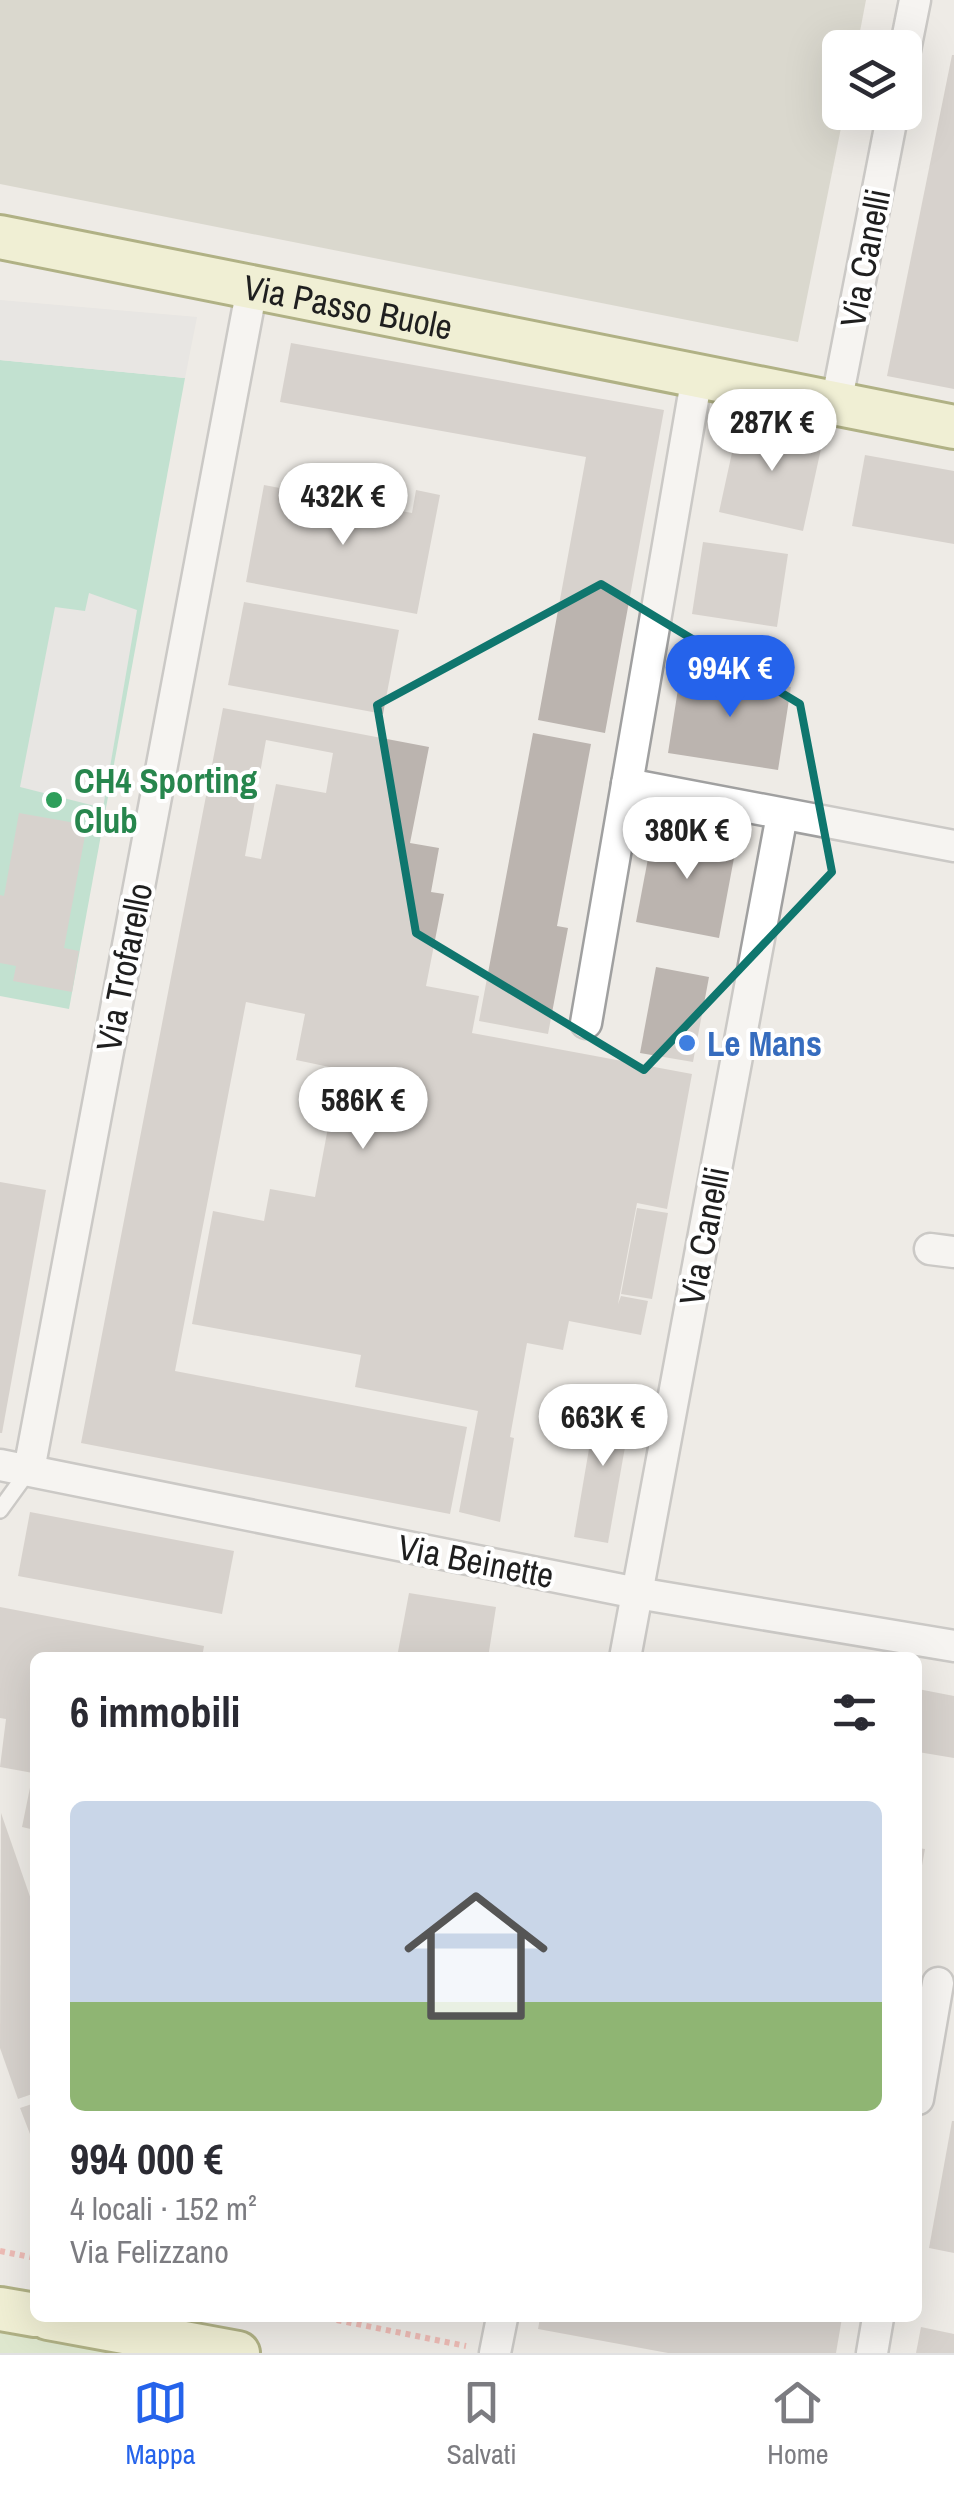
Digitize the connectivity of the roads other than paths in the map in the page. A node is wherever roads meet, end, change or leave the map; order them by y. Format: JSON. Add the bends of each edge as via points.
{"nodes":[{"id":1,"x":914,"y":0,"type":"edge"},
{"id":2,"x":909,"y":30,"type":"edge"},
{"id":3,"x":889,"y":130,"type":"edge"},
{"id":4,"x":0,"y":237,"type":"edge"},
{"id":5,"x":252,"y":288,"type":"junction"},
{"id":6,"x":698,"y":376,"type":"junction"},
{"id":7,"x":836,"y":404,"type":"junction"},
{"id":8,"x":954,"y":427,"type":"edge"},
{"id":9,"x":626,"y":784,"type":"junction"},
{"id":10,"x":782,"y":815,"type":"junction"},
{"id":11,"x":954,"y":846,"type":"edge"},
{"id":12,"x":586,"y":1023,"type":"dead end"},
{"id":13,"x":14,"y":1468,"type":"edge"},
{"id":14,"x":0,"y":1510,"type":"edge"},
{"id":15,"x":637,"y":1593,"type":"junction"},
{"id":16,"x":954,"y":1646,"type":"edge"},
{"id":17,"x":626,"y":1652,"type":"edge"},
{"id":18,"x":938,"y":1982,"type":"dead end"},
{"id":19,"x":922,"y":2076,"type":"edge"},
{"id":20,"x":0,"y":2308,"type":"edge"},
{"id":21,"x":30,"y":2314,"type":"edge"},
{"id":22,"x":70,"y":2322,"type":"edge"},
{"id":23,"x":501,"y":2322,"type":"edge"},
{"id":24,"x":877,"y":2322,"type":"edge"},
{"id":25,"x":496,"y":2352,"type":"edge"},
{"id":26,"x":238,"y":2353,"type":"edge"},
{"id":27,"x":872,"y":2353,"type":"edge"}],
"edges":[{"from":1,"to":2,"type":"street"},
{"from":3,"to":7,"type":"street","name":"Via Canelli"},
{"from":4,"to":5,"type":"street","name":"Via Passo Buole"},
{"from":5,"to":6,"type":"street","name":"Via Passo Buole"},
{"from":5,"to":13,"type":"street","name":"Via Trofarello"},
{"from":6,"to":7,"type":"street","name":"Via Passo Buole"},
{"from":6,"to":9,"type":"street"},
{"from":7,"to":8,"type":"street","name":"Via Passo Buole"},
{"from":9,"to":10,"type":"street"},
{"from":9,"to":12,"type":"street"},
{"from":10,"to":11,"type":"street"},
{"from":10,"to":15,"type":"street","name":"Via Canelli"},
{"from":13,"to":14,"type":"lane"},
{"from":13,"to":15,"type":"street","name":"Via Beinette"},
{"from":15,"to":16,"type":"street","name":"Via Beinette"},
{"from":15,"to":17,"type":"street","name":"Via Canelli"},
{"from":18,"to":19,"type":"street"},
{"from":20,"to":21,"type":"street"},
{"from":22,"to":26,"type":"street"},
{"from":23,"to":25,"type":"street"},
{"from":24,"to":27,"type":"street"}]}
